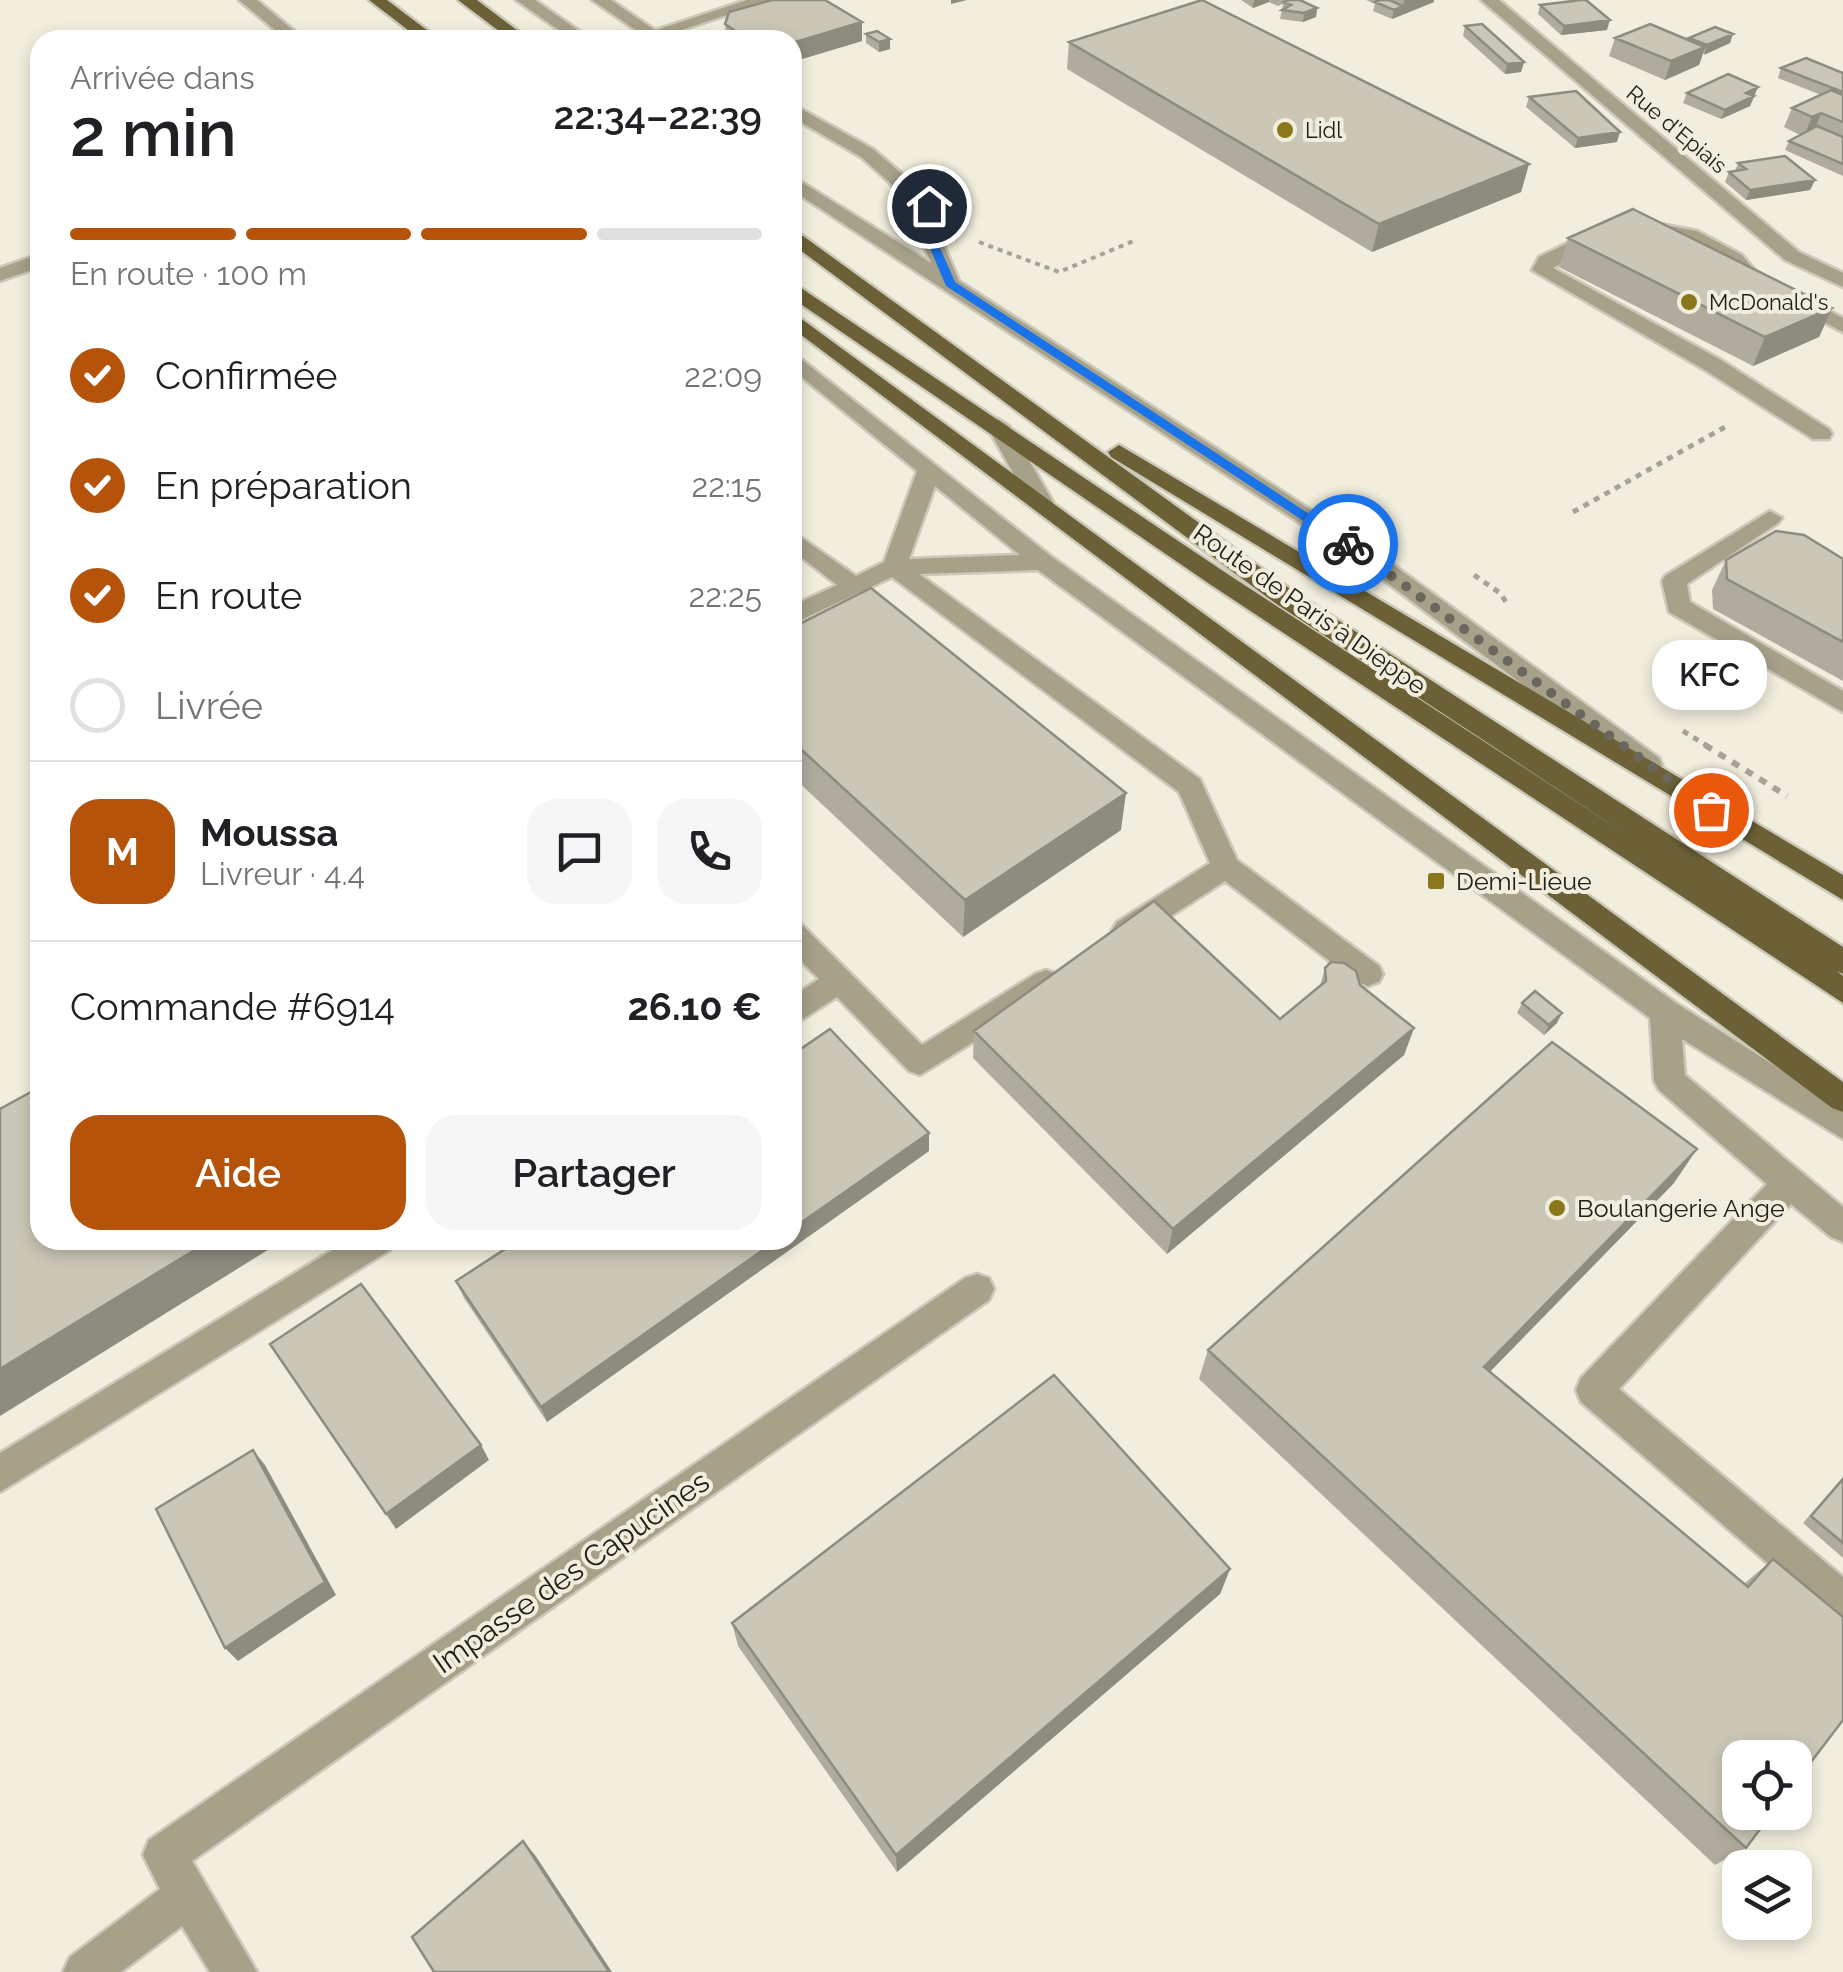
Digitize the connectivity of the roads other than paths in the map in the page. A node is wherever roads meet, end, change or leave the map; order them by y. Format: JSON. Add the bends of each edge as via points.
{"nodes":[{"id":1,"x":247,"y":0,"type":"edge"},
{"id":2,"x":378,"y":0,"type":"edge"},
{"id":3,"x":466,"y":0,"type":"edge"},
{"id":4,"x":524,"y":0,"type":"edge"},
{"id":5,"x":600,"y":0,"type":"edge"},
{"id":6,"x":764,"y":0,"type":"edge"},
{"id":7,"x":1489,"y":0,"type":"edge"},
{"id":8,"x":284,"y":30,"type":"edge"},
{"id":9,"x":418,"y":30,"type":"edge"},
{"id":10,"x":508,"y":30,"type":"edge"},
{"id":11,"x":569,"y":30,"type":"edge"},
{"id":12,"x":638,"y":30,"type":"edge"},
{"id":13,"x":672,"y":30,"type":"edge"},
{"id":14,"x":802,"y":115,"type":"edge"},
{"id":15,"x":802,"y":188,"type":"edge"},
{"id":16,"x":802,"y":241,"type":"edge"},
{"id":17,"x":30,"y":264,"type":"edge"},
{"id":18,"x":0,"y":275,"type":"edge"},
{"id":19,"x":1843,"y":281,"type":"edge"},
{"id":20,"x":950,"y":284,"type":"junction"},
{"id":21,"x":802,"y":295,"type":"edge"},
{"id":22,"x":802,"y":325,"type":"edge"},
{"id":23,"x":1843,"y":326,"type":"edge"},
{"id":24,"x":971,"y":362,"type":"junction"},
{"id":25,"x":802,"y":366,"type":"edge"},
{"id":26,"x":998,"y":426,"type":"junction"},
{"id":27,"x":1820,"y":434,"type":"dead end"},
{"id":28,"x":928,"y":470,"type":"junction"},
{"id":29,"x":1041,"y":502,"type":"junction"},
{"id":30,"x":1770,"y":518,"type":"dead end"},
{"id":31,"x":802,"y":546,"type":"edge"},
{"id":32,"x":1043,"y":562,"type":"junction"},
{"id":33,"x":894,"y":566,"type":"junction"},
{"id":34,"x":854,"y":586,"type":"junction"},
{"id":35,"x":802,"y":611,"type":"edge"},
{"id":36,"x":1843,"y":703,"type":"edge"},
{"id":37,"x":1711,"y":810,"type":"junction"},
{"id":38,"x":1226,"y":868,"type":"junction"},
{"id":39,"x":1843,"y":889,"type":"edge"},
{"id":40,"x":802,"y":943,"type":"edge"},
{"id":41,"x":1097,"y":949,"type":"edge"},
{"id":42,"x":1843,"y":962,"type":"edge"},
{"id":43,"x":1065,"y":970,"type":"edge"},
{"id":44,"x":1368,"y":974,"type":"dead end"},
{"id":45,"x":839,"y":980,"type":"junction"},
{"id":46,"x":1843,"y":991,"type":"edge"},
{"id":47,"x":802,"y":1007,"type":"edge"},
{"id":48,"x":1664,"y":1012,"type":"junction"},
{"id":49,"x":1843,"y":1099,"type":"edge"},
{"id":50,"x":1843,"y":1126,"type":"edge"},
{"id":51,"x":1790,"y":1182,"type":"junction"},
{"id":52,"x":1843,"y":1226,"type":"edge"},
{"id":53,"x":362,"y":1250,"type":"edge"},
{"id":54,"x":977,"y":1289,"type":"dead end"},
{"id":55,"x":0,"y":1474,"type":"edge"},
{"id":56,"x":1843,"y":1602,"type":"edge"},
{"id":57,"x":189,"y":1894,"type":"junction"},
{"id":58,"x":85,"y":1972,"type":"edge"},
{"id":59,"x":236,"y":1972,"type":"edge"}],
"edges":[{"from":1,"to":8,"type":"street"},
{"from":2,"to":9,"type":"main road"},
{"from":3,"to":10,"type":"main road"},
{"from":4,"to":11,"type":"street"},
{"from":5,"to":12,"type":"street"},
{"from":6,"to":13,"type":"street"},
{"from":7,"to":19,"type":"street","name":"Rue d'Epiais","via":[[1792,256]]},
{"from":14,"to":20,"type":"street","via":[[866,153],[929,206],[929,234]]},
{"from":15,"to":20,"type":"street"},
{"from":16,"to":24,"type":"main road","name":"Route de Paris à Dieppe"},
{"from":17,"to":18,"type":"street"},
{"from":20,"to":37,"type":"street","via":[[1369,558]]},
{"from":21,"to":26,"type":"main road","name":"Route de Paris à Dieppe"},
{"from":22,"to":29,"type":"main road"},
{"from":23,"to":27,"type":"street","via":[[1749,276],[1735,260],[1690,235],[1611,228],[1546,260],[1542,270],[1713,364]]},
{"from":24,"to":37,"type":"main road"},
{"from":24,"to":42,"type":"main road","name":"Route de Paris à Dieppe","via":[[1284,597]]},
{"from":25,"to":28,"type":"street"},
{"from":26,"to":29,"type":"street"},
{"from":26,"to":46,"type":"main road","name":"Route de Paris à Dieppe"},
{"from":28,"to":32,"type":"street"},
{"from":28,"to":33,"type":"street"},
{"from":29,"to":49,"type":"main road"},
{"from":30,"to":36,"type":"street","via":[[1674,580],[1678,606]]},
{"from":31,"to":34,"type":"street"},
{"from":32,"to":33,"type":"street"},
{"from":32,"to":48,"type":"street"},
{"from":33,"to":34,"type":"street"},
{"from":33,"to":38,"type":"street","via":[[1190,786]]},
{"from":34,"to":35,"type":"street"},
{"from":37,"to":39,"type":"main road"},
{"from":38,"to":41,"type":"street"},
{"from":38,"to":44,"type":"street"},
{"from":40,"to":45,"type":"street"},
{"from":43,"to":45,"type":"street","via":[[920,1062]]},
{"from":45,"to":47,"type":"street"},
{"from":48,"to":50,"type":"street"},
{"from":48,"to":51,"type":"street","via":[[1670,1082]]},
{"from":51,"to":52,"type":"street"},
{"from":51,"to":56,"type":"street","via":[[1594,1390]]},
{"from":53,"to":55,"type":"street"},
{"from":54,"to":57,"type":"street","name":"Impasse des Capucines","via":[[164,1855]]},
{"from":57,"to":58,"type":"street"},
{"from":57,"to":59,"type":"street"}]}
